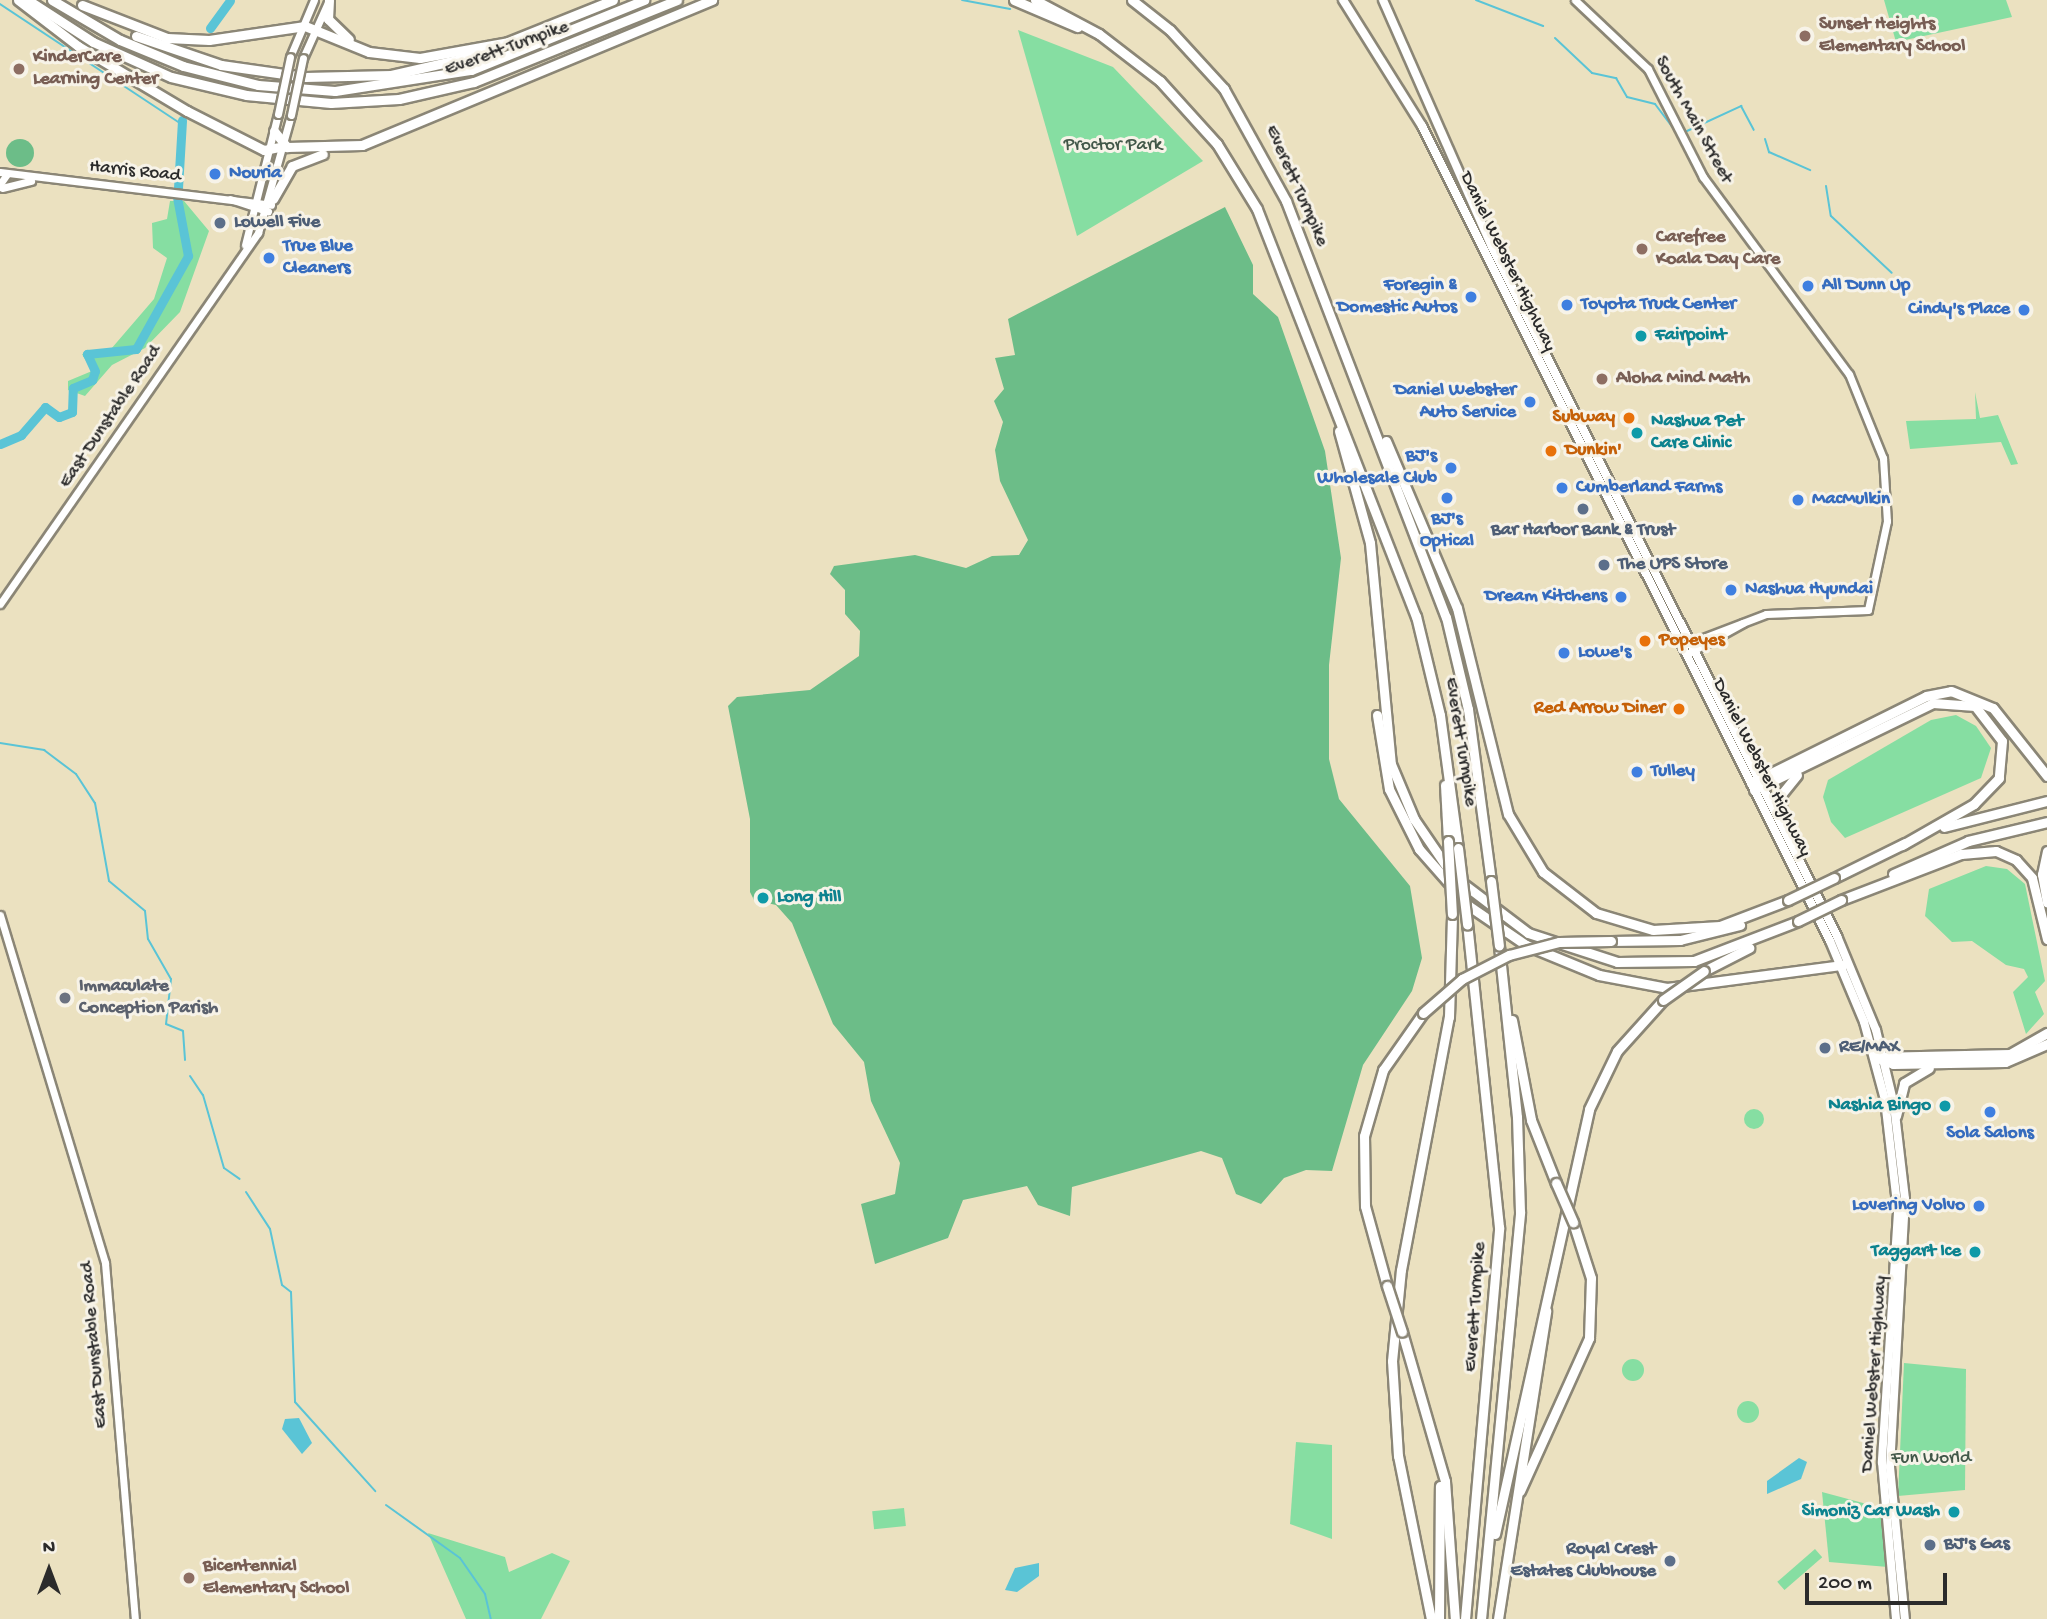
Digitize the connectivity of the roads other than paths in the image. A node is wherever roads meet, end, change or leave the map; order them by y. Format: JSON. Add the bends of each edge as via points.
{"nodes":[{"id":1,"x":18,"y":0,"type":"edge"},
{"id":2,"x":29,"y":0,"type":"edge"},
{"id":3,"x":52,"y":0,"type":"edge"},
{"id":4,"x":314,"y":0,"type":"edge"},
{"id":5,"x":329,"y":0,"type":"edge"},
{"id":6,"x":612,"y":0,"type":"edge"},
{"id":7,"x":644,"y":0,"type":"edge"},
{"id":8,"x":677,"y":0,"type":"edge"},
{"id":9,"x":712,"y":0,"type":"edge"},
{"id":10,"x":1014,"y":0,"type":"edge"},
{"id":11,"x":1035,"y":0,"type":"edge"},
{"id":12,"x":1132,"y":0,"type":"edge"},
{"id":13,"x":1343,"y":0,"type":"edge"},
{"id":14,"x":1383,"y":0,"type":"edge"},
{"id":15,"x":1575,"y":0,"type":"edge"},
{"id":16,"x":78,"y":2,"type":"edge"},
{"id":17,"x":299,"y":25,"type":"junction"},
{"id":18,"x":312,"y":27,"type":"junction"},
{"id":19,"x":533,"y":34,"type":"junction"},
{"id":20,"x":385,"y":56,"type":"junction"},
{"id":21,"x":1147,"y":69,"type":"junction"},
{"id":22,"x":274,"y":131,"type":"junction"},
{"id":23,"x":284,"y":146,"type":"junction"},
{"id":24,"x":352,"y":147,"type":"junction"},
{"id":25,"x":269,"y":151,"type":"junction"},
{"id":26,"x":4,"y":173,"type":"edge"},
{"id":27,"x":37,"y":179,"type":"junction"},
{"id":28,"x":1,"y":187,"type":"edge"},
{"id":29,"x":257,"y":205,"type":"junction"},
{"id":30,"x":270,"y":205,"type":"junction"},
{"id":31,"x":245,"y":245,"type":"junction"},
{"id":32,"x":1342,"y":344,"type":"junction"},
{"id":33,"x":1336,"y":407,"type":"junction"},
{"id":34,"x":0,"y":604,"type":"edge"},
{"id":35,"x":1377,"y":637,"type":"junction"},
{"id":36,"x":1693,"y":646,"type":"junction"},
{"id":37,"x":1684,"y":650,"type":"junction"},
{"id":38,"x":1442,"y":723,"type":"junction"},
{"id":39,"x":1837,"y":751,"type":"junction"},
{"id":40,"x":2047,"y":776,"type":"edge"},
{"id":41,"x":1757,"y":785,"type":"junction"},
{"id":42,"x":2047,"y":801,"type":"edge"},
{"id":43,"x":2047,"y":822,"type":"edge"},
{"id":44,"x":1784,"y":829,"type":"junction"},
{"id":45,"x":1902,"y":845,"type":"junction"},
{"id":46,"x":2047,"y":851,"type":"edge"},
{"id":47,"x":1788,"y":900,"type":"junction"},
{"id":48,"x":1841,"y":900,"type":"junction"},
{"id":49,"x":2047,"y":903,"type":"edge"},
{"id":50,"x":0,"y":915,"type":"edge"},
{"id":51,"x":1798,"y":921,"type":"junction"},
{"id":52,"x":2047,"y":939,"type":"edge"},
{"id":53,"x":1499,"y":946,"type":"junction"},
{"id":54,"x":1842,"y":965,"type":"junction"},
{"id":55,"x":2047,"y":1032,"type":"edge"},
{"id":56,"x":2047,"y":1044,"type":"edge"},
{"id":57,"x":1882,"y":1059,"type":"junction"},
{"id":58,"x":2005,"y":1062,"type":"junction"},
{"id":59,"x":1896,"y":1116,"type":"junction"},
{"id":60,"x":1559,"y":1237,"type":"junction"},
{"id":61,"x":1424,"y":1405,"type":"junction"},
{"id":62,"x":1511,"y":1534,"type":"junction"},
{"id":63,"x":1482,"y":1616,"type":"edge"},
{"id":64,"x":135,"y":1619,"type":"edge"},
{"id":65,"x":1431,"y":1619,"type":"edge"},
{"id":66,"x":1439,"y":1619,"type":"edge"},
{"id":67,"x":1455,"y":1619,"type":"edge"},
{"id":68,"x":1465,"y":1619,"type":"edge"},
{"id":69,"x":1498,"y":1619,"type":"edge"},
{"id":70,"x":1896,"y":1619,"type":"edge"},
{"id":71,"x":1905,"y":1619,"type":"edge"}],
"edges":[{"from":1,"to":25,"type":"highway","via":[[88,52]]},
{"from":2,"to":8,"type":"highway","name":"Everett Turnpike","via":[[108,50],[171,77],[246,96],[331,103],[466,85]]},
{"from":3,"to":7,"type":"highway","name":"Everett Turnpike","via":[[112,36],[183,66],[258,85],[335,90],[396,86],[471,70]]},
{"from":4,"to":17,"type":"street","name":"East Dunstable Road"},
{"from":5,"to":18,"type":"street","name":"East Dunstable Road"},
{"from":5,"to":20,"type":"highway","via":[[334,28]]},
{"from":6,"to":19,"type":"highway"},
{"from":9,"to":24,"type":"highway"},
{"from":10,"to":21,"type":"highway","via":[[1082,30]]},
{"from":11,"to":21,"type":"highway","name":"Everett Turnpike"},
{"from":12,"to":32,"type":"highway","name":"Everett Turnpike","via":[[1195,54],[1248,124]]},
{"from":13,"to":37,"type":"main road","name":"Daniel Webster Highway","via":[[1422,126]]},
{"from":14,"to":36,"type":"main road","name":"Daniel Webster Highway","via":[[1504,271]]},
{"from":15,"to":36,"type":"street","name":"South Main Street","via":[[1648,69],[1703,177],[1818,329],[1864,402],[1881,447],[1887,495],[1868,610],[1776,613]]},
{"from":16,"to":17,"type":"highway","via":[[130,29],[176,39]]},
{"from":16,"to":19,"type":"highway","via":[[188,56],[305,77],[420,70]]},
{"from":17,"to":18,"type":"highway"},
{"from":17,"to":22,"type":"street","name":"East Dunstable Road","bridge":true},
{"from":18,"to":20,"type":"highway"},
{"from":18,"to":23,"type":"street","name":"East Dunstable Road","bridge":true},
{"from":19,"to":20,"type":"highway","via":[[443,56]]},
{"from":21,"to":33,"type":"highway","name":"Everett Turnpike","via":[[1206,131],[1249,194]]},
{"from":22,"to":23,"type":"highway"},
{"from":22,"to":25,"type":"street","name":"East Dunstable Road"},
{"from":23,"to":24,"type":"highway"},
{"from":23,"to":25,"type":"highway"},
{"from":23,"to":30,"type":"street","name":"East Dunstable Road"},
{"from":24,"to":30,"type":"highway","via":[[298,161]]},
{"from":25,"to":29,"type":"street","name":"East Dunstable Road"},
{"from":26,"to":27,"type":"street","name":"Harris Road"},
{"from":26,"to":28,"type":"street","name":"Harris Road"},
{"from":27,"to":28,"type":"street","name":"Harris Road"},
{"from":27,"to":29,"type":"street","name":"Harris Road"},
{"from":29,"to":30,"type":"street","name":"Harris Road"},
{"from":29,"to":31,"type":"street","name":"East Dunstable Road"},
{"from":30,"to":31,"type":"street","name":"East Dunstable Road"},
{"from":31,"to":34,"type":"street","name":"East Dunstable Road","via":[[102,463]]},
{"from":32,"to":47,"type":"highway","via":[[1452,592],[1506,806],[1537,865],[1589,909],[1653,930],[1720,926]]},
{"from":32,"to":53,"type":"highway","name":"Everett Turnpike","bridge":true,"via":[[1453,642]]},
{"from":33,"to":35,"type":"highway","via":[[1368,535]]},
{"from":33,"to":38,"type":"highway","name":"Everett Turnpike","via":[[1411,599]]},
{"from":35,"to":51,"type":"highway","via":[[1385,739],[1406,804],[1442,863],[1498,915],[1559,947],[1643,964],[1710,957]]},
{"from":35,"to":54,"type":"highway","via":[[1378,736],[1394,801],[1426,860],[1488,921],[1563,962],[1644,986],[1704,987]]},
{"from":36,"to":37,"type":"street"},
{"from":36,"to":41,"type":"main road","name":"Daniel Webster Highway"},
{"from":37,"to":41,"type":"main road","name":"Daniel Webster Highway"},
{"from":38,"to":65,"type":"highway","bridge":true,"via":[[1452,914],[1449,1017],[1401,1270],[1392,1362],[1399,1464]]},
{"from":38,"to":68,"type":"highway","name":"Everett Turnpike","bridge":true,"via":[[1499,1227]]},
{"from":39,"to":41,"type":"highway"},
{"from":39,"to":44,"type":"highway","via":[[1786,785],[1780,799]]},
{"from":39,"to":45,"type":"highway","via":[[1940,701],[1968,703],[1995,725],[2004,758],[1994,786]]},
{"from":40,"to":41,"type":"highway","via":[[1993,708],[1951,691],[1926,696]]},
{"from":41,"to":44,"type":"main road","name":"Daniel Webster Highway"},
{"from":41,"to":54,"type":"main road","name":"Daniel Webster Highway"},
{"from":42,"to":45,"type":"highway","via":[[1972,817]]},
{"from":43,"to":48,"type":"highway","via":[[1960,844]]},
{"from":44,"to":57,"type":"main road","name":"Daniel Webster Highway","via":[[1851,965]]},
{"from":45,"to":47,"type":"highway","bridge":true},
{"from":46,"to":49,"type":"highway","via":[[2042,874]]},
{"from":47,"to":61,"type":"highway","bridge":true,"via":[[1705,936],[1559,942],[1509,955],[1462,979],[1423,1013],[1383,1070],[1364,1136],[1364,1206]]},
{"from":48,"to":51,"type":"highway","bridge":true},
{"from":48,"to":52,"type":"highway","via":[[1961,854],[1996,851],[2017,860],[2032,878]]},
{"from":50,"to":64,"type":"street","name":"East Dunstable Road","via":[[105,1264]]},
{"from":51,"to":60,"type":"highway","bridge":true,"via":[[1704,971],[1663,1000],[1624,1041],[1598,1085]]},
{"from":53,"to":62,"type":"highway","bridge":true,"via":[[1531,1120],[1591,1278],[1591,1330],[1578,1371],[1527,1468]]},
{"from":53,"to":63,"type":"highway","name":"Everett Turnpike","via":[[1519,1134],[1520,1220]]},
{"from":54,"to":57,"type":"main road","name":"Daniel Webster Highway"},
{"from":55,"to":57,"type":"highway","via":[[2010,1054]]},
{"from":56,"to":58,"type":"highway"},
{"from":57,"to":58,"type":"highway"},
{"from":57,"to":59,"type":"main road","name":"Daniel Webster Highway"},
{"from":57,"to":70,"type":"main road","name":"Daniel Webster Highway","via":[[1898,1212],[1882,1462]]},
{"from":58,"to":59,"type":"highway","via":[[1916,1072],[1902,1086]]},
{"from":59,"to":71,"type":"main road","name":"Daniel Webster Highway","via":[[1907,1245],[1890,1467]]},
{"from":60,"to":62,"type":"highway"},
{"from":60,"to":63,"type":"highway","via":[[1510,1444]]},
{"from":61,"to":66,"type":"highway","via":[[1443,1513]]},
{"from":61,"to":67,"type":"highway","via":[[1451,1520]]},
{"from":62,"to":69,"type":"highway"}]}
